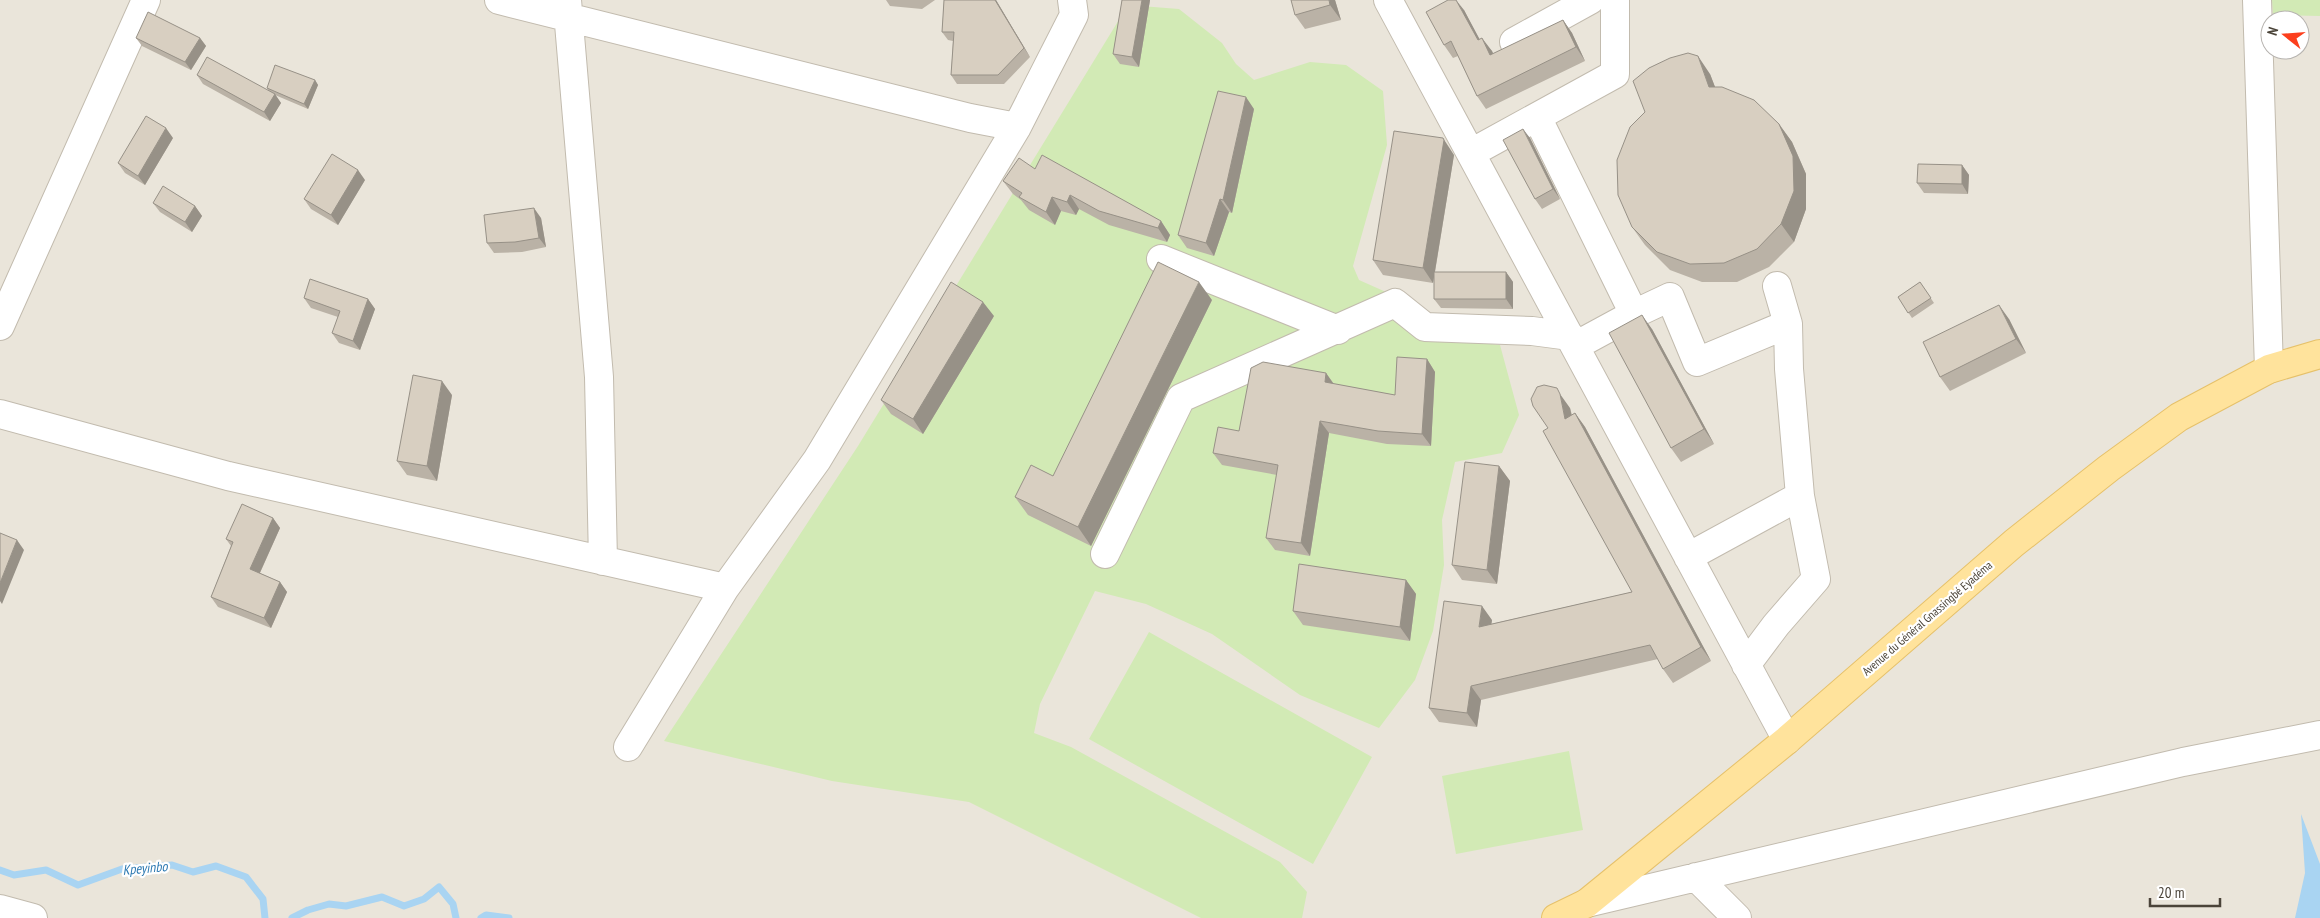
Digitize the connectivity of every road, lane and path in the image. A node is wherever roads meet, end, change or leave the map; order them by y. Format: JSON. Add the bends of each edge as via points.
{"nodes":[{"id":1,"x":146,"y":0,"type":"edge"},
{"id":2,"x":499,"y":0,"type":"edge"},
{"id":3,"x":1072,"y":0,"type":"edge"},
{"id":4,"x":1388,"y":0,"type":"edge"},
{"id":5,"x":1590,"y":0,"type":"edge"},
{"id":6,"x":1615,"y":0,"type":"edge"},
{"id":7,"x":2257,"y":0,"type":"edge"},
{"id":8,"x":568,"y":9,"type":"edge"},
{"id":9,"x":1514,"y":42,"type":"edge"},
{"id":10,"x":1537,"y":116,"type":"junction"},
{"id":11,"x":1017,"y":127,"type":"junction"},
{"id":12,"x":1471,"y":153,"type":"junction"},
{"id":13,"x":1161,"y":258,"type":"dead end"},
{"id":14,"x":1777,"y":286,"type":"dead end"},
{"id":15,"x":1634,"y":314,"type":"junction"},
{"id":16,"x":1788,"y":324,"type":"junction"},
{"id":17,"x":0,"y":326,"type":"edge"},
{"id":18,"x":1338,"y":330,"type":"junction"},
{"id":19,"x":1572,"y":341,"type":"junction"},
{"id":20,"x":2320,"y":354,"type":"edge"},
{"id":21,"x":2269,"y":369,"type":"junction"},
{"id":22,"x":0,"y":414,"type":"edge"},
{"id":23,"x":1800,"y":496,"type":"junction"},
{"id":24,"x":1105,"y":554,"type":"dead end"},
{"id":25,"x":1688,"y":557,"type":"junction"},
{"id":26,"x":603,"y":560,"type":"junction"},
{"id":27,"x":725,"y":588,"type":"junction"},
{"id":28,"x":1746,"y":665,"type":"junction"},
{"id":29,"x":2320,"y":735,"type":"edge"},
{"id":30,"x":1787,"y":740,"type":"junction"},
{"id":31,"x":628,"y":747,"type":"dead end"},
{"id":32,"x":1696,"y":877,"type":"junction"},
{"id":33,"x":1587,"y":903,"type":"junction"},
{"id":34,"x":0,"y":908,"type":"edge"},
{"id":35,"x":33,"y":918,"type":"edge"},
{"id":36,"x":1556,"y":918,"type":"edge"},
{"id":37,"x":1737,"y":918,"type":"edge"}],
"edges":[{"from":1,"to":17,"type":"street"},
{"from":2,"to":8,"type":"street"},
{"from":3,"to":11,"type":"street","via":[[1074,15]]},
{"from":4,"to":12,"type":"street"},
{"from":5,"to":9,"type":"street"},
{"from":6,"to":10,"type":"street","via":[[1615,74]]},
{"from":7,"to":21,"type":"street"},
{"from":8,"to":11,"type":"street","via":[[970,118]]},
{"from":8,"to":26,"type":"street","via":[[599,377]]},
{"from":10,"to":12,"type":"street"},
{"from":10,"to":15,"type":"street"},
{"from":11,"to":27,"type":"street","via":[[817,460]]},
{"from":12,"to":19,"type":"street"},
{"from":13,"to":18,"type":"street"},
{"from":14,"to":16,"type":"street"},
{"from":15,"to":16,"type":"street","via":[[1670,297],[1697,362]]},
{"from":15,"to":19,"type":"street"},
{"from":16,"to":23,"type":"street","via":[[1788,369]]},
{"from":18,"to":19,"type":"street","via":[[1395,303],[1425,327],[1532,331]]},
{"from":18,"to":24,"type":"street","via":[[1181,398]]},
{"from":19,"to":25,"type":"street"},
{"from":20,"to":21,"type":"main road","name":"Avenue du Général Gnassingbé Eyadéma"},
{"from":21,"to":30,"type":"main road","name":"Avenue du Général Gnassingbé Eyadéma","via":[[2179,417],[2109,468],[2014,543]]},
{"from":22,"to":26,"type":"street","via":[[228,476]]},
{"from":23,"to":25,"type":"street"},
{"from":23,"to":28,"type":"street","via":[[1816,579]]},
{"from":25,"to":28,"type":"street"},
{"from":26,"to":27,"type":"street"},
{"from":27,"to":31,"type":"street"},
{"from":28,"to":30,"type":"street"},
{"from":29,"to":32,"type":"street","via":[[2183,762]]},
{"from":30,"to":33,"type":"main road","name":"Avenue du Général Gnassingbé Eyadéma"},
{"from":32,"to":33,"type":"street"},
{"from":32,"to":37,"type":"street"},
{"from":33,"to":36,"type":"main road","name":"Avenue du Général Gnassingbé Eyadéma"},
{"from":34,"to":35,"type":"street"}]}
